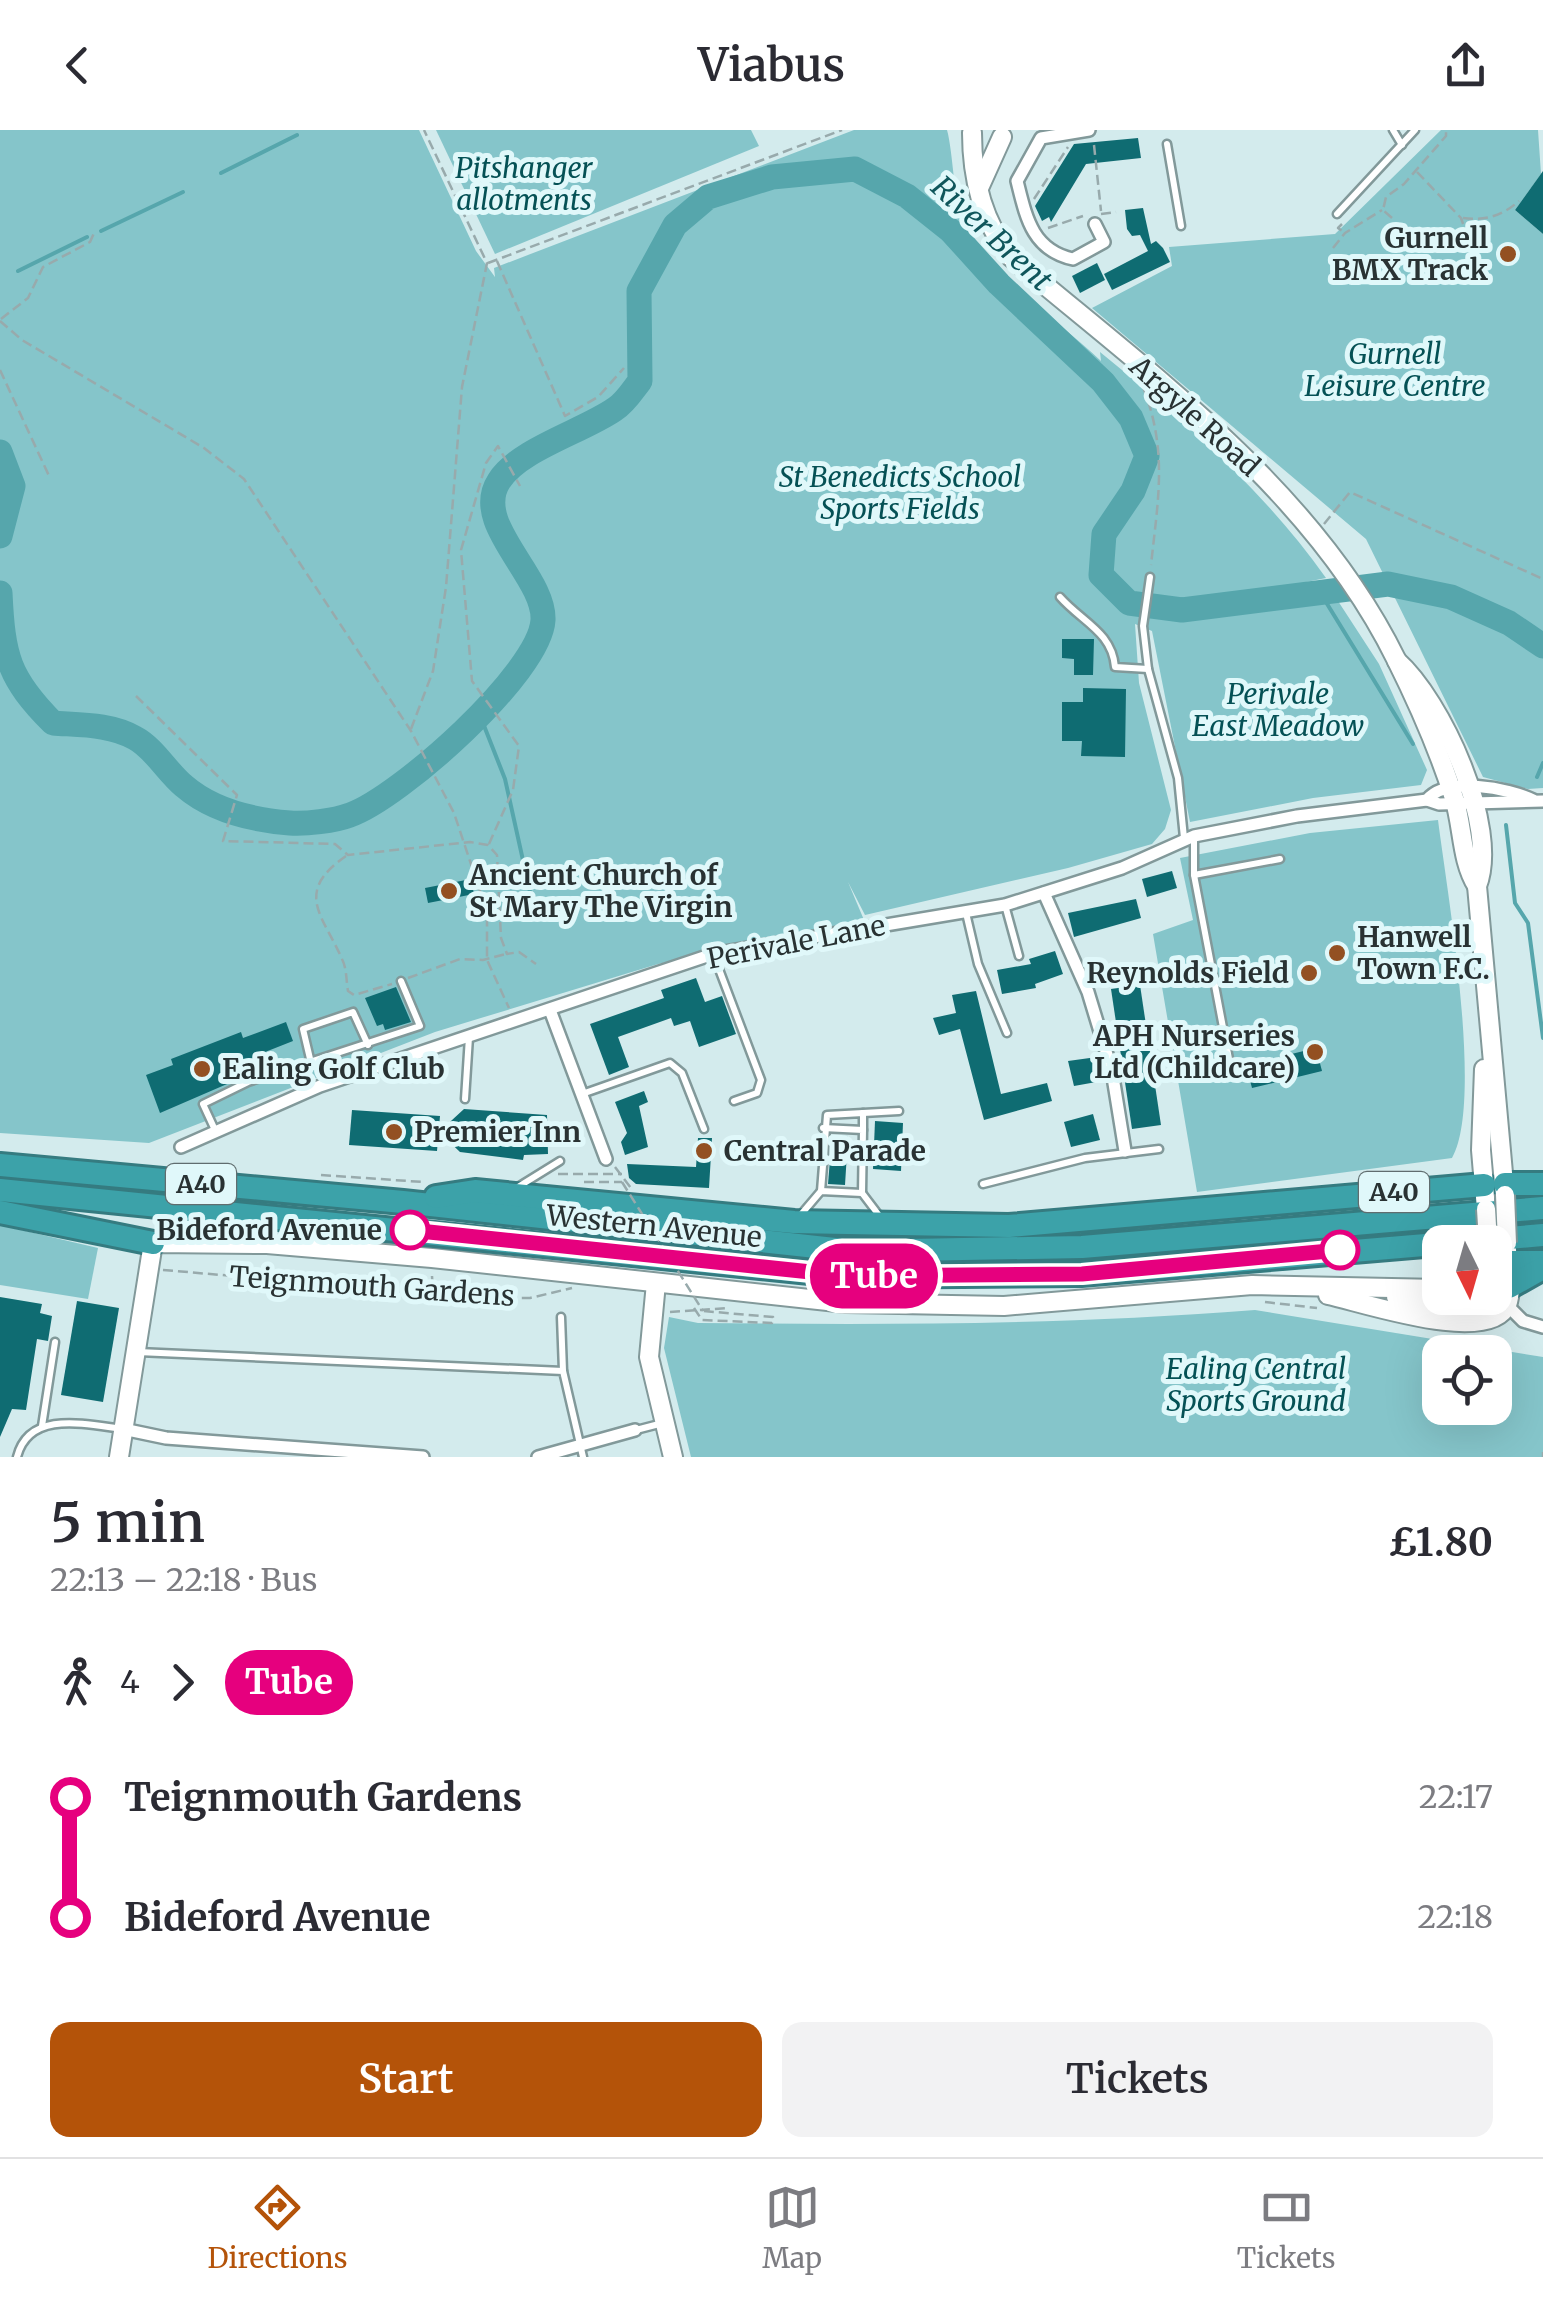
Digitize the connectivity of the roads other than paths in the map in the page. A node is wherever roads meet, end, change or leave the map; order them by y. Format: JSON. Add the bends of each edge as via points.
{"nodes":[{"id":1,"x":1090,"y":130,"type":"edge"},
{"id":2,"x":1393,"y":130,"type":"edge"},
{"id":3,"x":1415,"y":130,"type":"edge"},
{"id":4,"x":1078,"y":131,"type":"edge"},
{"id":5,"x":971,"y":132,"type":"edge"},
{"id":6,"x":1006,"y":132,"type":"edge"},
{"id":7,"x":1167,"y":144,"type":"dead end"},
{"id":8,"x":1402,"y":144,"type":"junction"},
{"id":9,"x":979,"y":188,"type":"junction"},
{"id":10,"x":1338,"y":214,"type":"dead end"},
{"id":11,"x":1098,"y":218,"type":"road end"},
{"id":12,"x":1181,"y":226,"type":"dead end"},
{"id":13,"x":1150,"y":577,"type":"road end"},
{"id":14,"x":1060,"y":597,"type":"dead end"},
{"id":15,"x":1148,"y":669,"type":"junction"},
{"id":16,"x":1462,"y":795,"type":"junction"},
{"id":17,"x":1538,"y":801,"type":"edge"},
{"id":18,"x":1189,"y":837,"type":"junction"},
{"id":19,"x":1280,"y":860,"type":"dead end"},
{"id":20,"x":1194,"y":876,"type":"junction"},
{"id":21,"x":1044,"y":893,"type":"junction"},
{"id":22,"x":1005,"y":905,"type":"junction"},
{"id":23,"x":966,"y":912,"type":"junction"},
{"id":24,"x":713,"y":954,"type":"junction"},
{"id":25,"x":1019,"y":956,"type":"dead end"},
{"id":26,"x":401,"y":981,"type":"road end"},
{"id":27,"x":550,"y":1010,"type":"junction"},
{"id":28,"x":1007,"y":1033,"type":"dead end"},
{"id":29,"x":470,"y":1037,"type":"junction"},
{"id":30,"x":368,"y":1045,"type":"junction"},
{"id":31,"x":1229,"y":1058,"type":"dead end"},
{"id":32,"x":310,"y":1062,"type":"junction"},
{"id":33,"x":581,"y":1095,"type":"junction"},
{"id":34,"x":465,"y":1099,"type":"dead end"},
{"id":35,"x":734,"y":1101,"type":"dead end"},
{"id":36,"x":899,"y":1111,"type":"dead end"},
{"id":37,"x":864,"y":1113,"type":"junction"},
{"id":38,"x":823,"y":1128,"type":"junction"},
{"id":39,"x":704,"y":1129,"type":"dead end"},
{"id":40,"x":215,"y":1130,"type":"junction"},
{"id":41,"x":863,"y":1130,"type":"junction"},
{"id":42,"x":181,"y":1147,"type":"dead end"},
{"id":43,"x":1159,"y":1149,"type":"dead end"},
{"id":44,"x":1125,"y":1152,"type":"junction"},
{"id":45,"x":606,"y":1159,"type":"dead end"},
{"id":46,"x":560,"y":1162,"type":"dead end"},
{"id":47,"x":0,"y":1166,"type":"edge"},
{"id":48,"x":982,"y":1184,"type":"dead end"},
{"id":49,"x":1543,"y":1184,"type":"edge"},
{"id":50,"x":0,"y":1190,"type":"edge"},
{"id":51,"x":821,"y":1190,"type":"junction"},
{"id":52,"x":1494,"y":1190,"type":"junction"},
{"id":53,"x":862,"y":1193,"type":"junction"},
{"id":54,"x":508,"y":1194,"type":"junction"},
{"id":55,"x":403,"y":1202,"type":"junction"},
{"id":56,"x":1543,"y":1208,"type":"edge"},
{"id":57,"x":0,"y":1212,"type":"edge"},
{"id":58,"x":794,"y":1222,"type":"junction"},
{"id":59,"x":1490,"y":1225,"type":"edge"},
{"id":60,"x":1498,"y":1225,"type":"edge"},
{"id":61,"x":888,"y":1227,"type":"junction"},
{"id":62,"x":1543,"y":1235,"type":"edge"},
{"id":63,"x":154,"y":1243,"type":"junction"},
{"id":64,"x":1512,"y":1261,"type":"edge"},
{"id":65,"x":1543,"y":1265,"type":"edge"},
{"id":66,"x":656,"y":1283,"type":"junction"},
{"id":67,"x":1289,"y":1286,"type":"junction"},
{"id":68,"x":1346,"y":1287,"type":"junction"},
{"id":69,"x":1422,"y":1288,"type":"edge"},
{"id":70,"x":1512,"y":1292,"type":"edge"},
{"id":71,"x":1422,"y":1301,"type":"edge"},
{"id":72,"x":1512,"y":1303,"type":"edge"},
{"id":73,"x":1422,"y":1315,"type":"edge"},
{"id":74,"x":1423,"y":1315,"type":"edge"},
{"id":75,"x":1495,"y":1315,"type":"edge"},
{"id":76,"x":562,"y":1317,"type":"dead end"},
{"id":77,"x":1543,"y":1328,"type":"edge"},
{"id":78,"x":55,"y":1342,"type":"dead end"},
{"id":79,"x":136,"y":1352,"type":"junction"},
{"id":80,"x":564,"y":1370,"type":"junction"},
{"id":81,"x":664,"y":1422,"type":"junction"},
{"id":82,"x":42,"y":1426,"type":"junction"},
{"id":83,"x":123,"y":1429,"type":"junction"},
{"id":84,"x":635,"y":1430,"type":"joint"},
{"id":85,"x":581,"y":1451,"type":"edge"},
{"id":86,"x":318,"y":1454,"type":"edge"},
{"id":87,"x":17,"y":1457,"type":"edge"},
{"id":88,"x":119,"y":1457,"type":"edge"},
{"id":89,"x":423,"y":1457,"type":"edge"},
{"id":90,"x":538,"y":1457,"type":"edge"},
{"id":91,"x":673,"y":1457,"type":"edge"}],
"edges":[{"from":1,"to":4,"type":"street"},
{"from":2,"to":8,"type":"lane"},
{"from":3,"to":8,"type":"lane"},
{"from":4,"to":11,"type":"street","via":[[1041,138],[1016,174],[1033,234],[1059,256],[1073,259],[1104,242]]},
{"from":5,"to":6,"type":"main road","via":[[983,142]]},
{"from":5,"to":9,"type":"main road","name":"Argyle Road"},
{"from":6,"to":9,"type":"main road"},
{"from":7,"to":12,"type":"lane"},
{"from":8,"to":10,"type":"lane"},
{"from":9,"to":16,"type":"main road","name":"Argyle Road","via":[[995,234],[1011,256],[1288,502],[1436,709]]},
{"from":13,"to":15,"type":"lane","via":[[1143,626]]},
{"from":14,"to":15,"type":"lane","via":[[1113,646],[1115,667]]},
{"from":15,"to":18,"type":"lane"},
{"from":16,"to":17,"type":"street","via":[[1521,794]]},
{"from":16,"to":18,"type":"street","name":"Perivale Lane","via":[[1438,791],[1427,800]]},
{"from":16,"to":52,"type":"main road","name":"Argyle Road","via":[[1482,873],[1477,886]]},
{"from":18,"to":20,"type":"lane"},
{"from":18,"to":21,"type":"street","name":"Perivale Lane"},
{"from":19,"to":20,"type":"lane"},
{"from":20,"to":31,"type":"lane"},
{"from":21,"to":22,"type":"street","name":"Perivale Lane"},
{"from":21,"to":44,"type":"street","via":[[1088,992],[1112,1071]]},
{"from":22,"to":23,"type":"street","name":"Perivale Lane"},
{"from":22,"to":25,"type":"lane"},
{"from":23,"to":24,"type":"street","name":"Perivale Lane"},
{"from":23,"to":28,"type":"lane","via":[[978,964]]},
{"from":24,"to":27,"type":"street","name":"Perivale Lane"},
{"from":24,"to":35,"type":"lane","via":[[761,1080],[758,1093]]},
{"from":26,"to":30,"type":"lane","via":[[420,1026]]},
{"from":27,"to":29,"type":"street","name":"Perivale Lane"},
{"from":27,"to":33,"type":"street"},
{"from":29,"to":34,"type":"lane"},
{"from":29,"to":40,"type":"street","name":"Perivale Lane","via":[[320,1086]]},
{"from":30,"to":32,"type":"lane"},
{"from":30,"to":32,"type":"lane","via":[[353,1012],[303,1030]]},
{"from":32,"to":40,"type":"lane","via":[[202,1104]]},
{"from":33,"to":39,"type":"lane","via":[[670,1063],[682,1073]]},
{"from":33,"to":45,"type":"street"},
{"from":36,"to":37,"type":"lane"},
{"from":37,"to":38,"type":"lane","via":[[829,1113]]},
{"from":37,"to":41,"type":"lane"},
{"from":38,"to":41,"type":"lane"},
{"from":38,"to":51,"type":"lane"},
{"from":40,"to":42,"type":"street","name":"Perivale Lane"},
{"from":41,"to":53,"type":"lane"},
{"from":43,"to":44,"type":"lane"},
{"from":44,"to":48,"type":"lane"},
{"from":46,"to":54,"type":"lane"},
{"from":47,"to":55,"type":"highway","name":"Western Avenue","number":"A40"},
{"from":49,"to":52,"type":"highway","number":"A40"},
{"from":50,"to":62,"type":"highway","name":"Western Avenue","number":"A40","via":[[849,1276],[1082,1274]]},
{"from":51,"to":53,"type":"lane"},
{"from":51,"to":58,"type":"lane"},
{"from":52,"to":59,"type":"main road","bridge":true},
{"from":52,"to":60,"type":"main road","bridge":true},
{"from":52,"to":61,"type":"highway","number":"A40","via":[[1048,1224]]},
{"from":53,"to":61,"type":"lane"},
{"from":54,"to":55,"type":"highway","number":"A40","via":[[475,1191]]},
{"from":54,"to":58,"type":"highway","number":"A40"},
{"from":55,"to":56,"type":"highway","name":"Western Avenue","number":"A40","via":[[853,1250],[972,1252]]},
{"from":57,"to":63,"type":"highway","number":"A40"},
{"from":58,"to":61,"type":"highway","number":"A40"},
{"from":63,"to":66,"type":"main road","name":"Teignmouth Gardens","via":[[267,1244]]},
{"from":63,"to":79,"type":"main road"},
{"from":64,"to":65,"type":"highway"},
{"from":65,"to":70,"type":"highway"},
{"from":66,"to":67,"type":"main road","name":"Teignmouth Gardens","via":[[846,1303],[1004,1306]]},
{"from":66,"to":81,"type":"main road","via":[[649,1358]]},
{"from":67,"to":68,"type":"main road"},
{"from":67,"to":73,"type":"main road"},
{"from":68,"to":69,"type":"main road"},
{"from":68,"to":71,"type":"main road"},
{"from":72,"to":77,"type":"street","via":[[1523,1321]]},
{"from":74,"to":75,"type":"main road","via":[[1464,1324]]},
{"from":76,"to":80,"type":"lane"},
{"from":78,"to":82,"type":"lane"},
{"from":79,"to":80,"type":"lane"},
{"from":79,"to":83,"type":"main road"},
{"from":80,"to":85,"type":"lane"},
{"from":81,"to":84,"type":"lane"},
{"from":81,"to":91,"type":"main road"},
{"from":82,"to":83,"type":"lane"},
{"from":82,"to":87,"type":"lane","via":[[22,1442]]},
{"from":83,"to":86,"type":"street"},
{"from":83,"to":88,"type":"main road"},
{"from":84,"to":85,"type":"street"},
{"from":85,"to":90,"type":"street"},
{"from":86,"to":89,"type":"street"}]}
